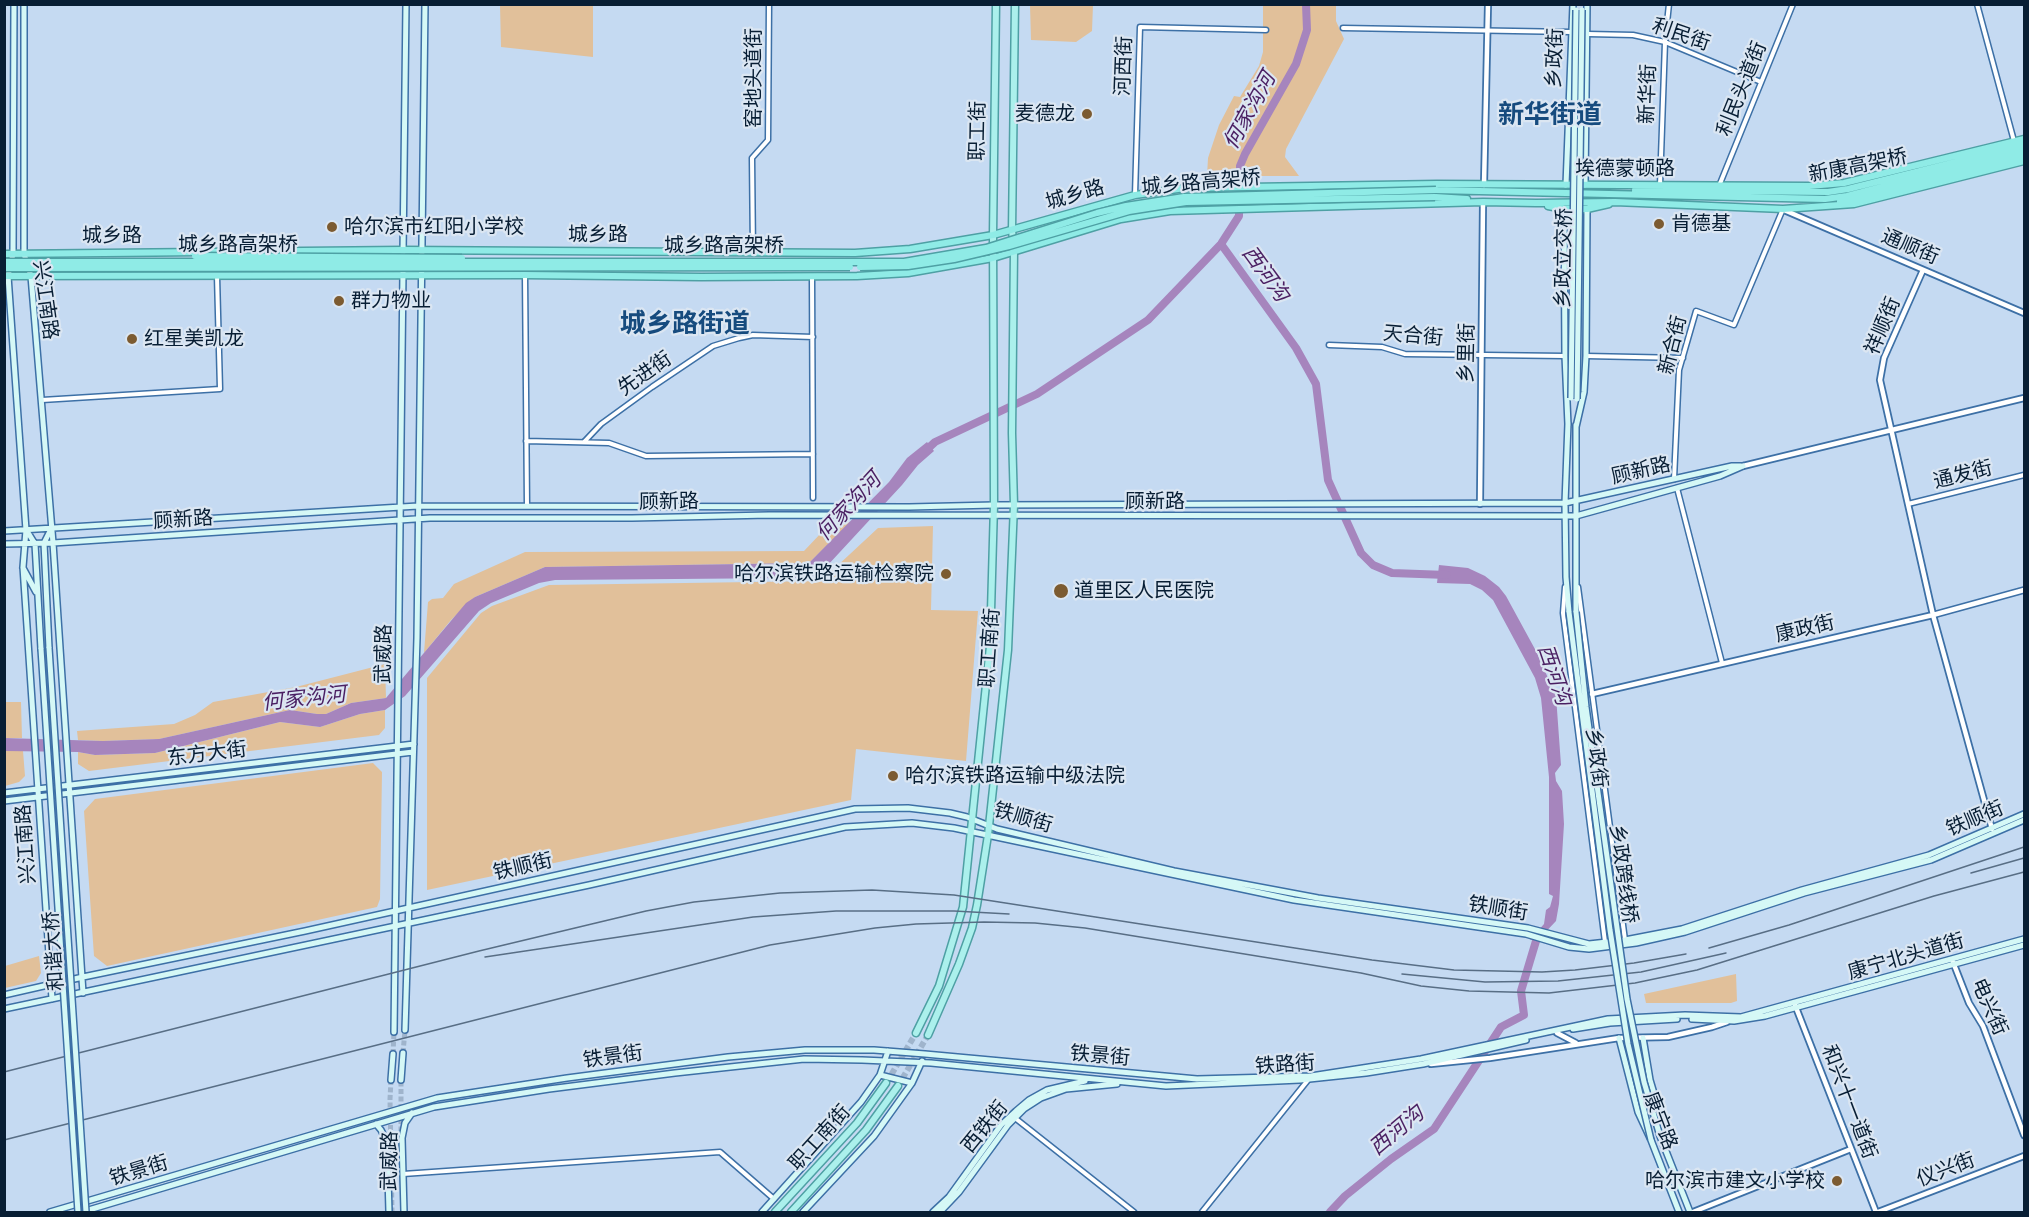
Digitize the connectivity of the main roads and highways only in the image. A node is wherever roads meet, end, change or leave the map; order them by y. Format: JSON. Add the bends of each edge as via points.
{"nodes":[{"id":1,"x":14,"y":4,"type":"edge"},
{"id":2,"x":24,"y":4,"type":"edge"},
{"id":3,"x":406,"y":4,"type":"edge"},
{"id":4,"x":425,"y":4,"type":"edge"},
{"id":5,"x":996,"y":4,"type":"edge"},
{"id":6,"x":1015,"y":4,"type":"edge"},
{"id":7,"x":1587,"y":4,"type":"edge"},
{"id":8,"x":1578,"y":7,"type":"edge"},
{"id":9,"x":2025,"y":139,"type":"edge"},
{"id":10,"x":2025,"y":145,"type":"edge"},
{"id":11,"x":2025,"y":150,"type":"edge"},
{"id":12,"x":2025,"y":155,"type":"edge"},
{"id":13,"x":2025,"y":161,"type":"edge"},
{"id":14,"x":1566,"y":185,"type":"junction"},
{"id":15,"x":1660,"y":187,"type":"junction"},
{"id":16,"x":1482,"y":188,"type":"junction"},
{"id":17,"x":1585,"y":189,"type":"junction"},
{"id":18,"x":1436,"y":193,"type":"junction"},
{"id":19,"x":1483,"y":202,"type":"junction"},
{"id":20,"x":1615,"y":202,"type":"junction"},
{"id":21,"x":1536,"y":203,"type":"junction"},
{"id":22,"x":1831,"y":205,"type":"junction"},
{"id":23,"x":1564,"y":209,"type":"junction"},
{"id":24,"x":1587,"y":209,"type":"junction"},
{"id":25,"x":1012,"y":230,"type":"junction"},
{"id":26,"x":993,"y":235,"type":"junction"},
{"id":27,"x":403,"y":250,"type":"junction"},
{"id":28,"x":422,"y":250,"type":"junction"},
{"id":29,"x":1014,"y":251,"type":"junction"},
{"id":30,"x":154,"y":252,"type":"junction"},
{"id":31,"x":4,"y":254,"type":"edge"},
{"id":32,"x":13,"y":254,"type":"junction"},
{"id":33,"x":24,"y":254,"type":"junction"},
{"id":34,"x":993,"y":258,"type":"junction"},
{"id":35,"x":507,"y":261,"type":"junction"},
{"id":36,"x":4,"y":262,"type":"edge"},
{"id":37,"x":4,"y":268,"type":"edge"},
{"id":38,"x":6,"y":276,"type":"edge"},
{"id":39,"x":31,"y":276,"type":"junction"},
{"id":40,"x":403,"y":276,"type":"junction"},
{"id":41,"x":421,"y":276,"type":"junction"},
{"id":42,"x":1574,"y":398,"type":"junction"},
{"id":43,"x":1568,"y":425,"type":"junction"},
{"id":44,"x":1576,"y":427,"type":"junction"},
{"id":45,"x":1576,"y":502,"type":"junction"},
{"id":46,"x":1564,"y":503,"type":"junction"},
{"id":47,"x":994,"y":505,"type":"junction"},
{"id":48,"x":1014,"y":505,"type":"junction"},
{"id":49,"x":418,"y":506,"type":"junction"},
{"id":50,"x":400,"y":508,"type":"junction"},
{"id":51,"x":1565,"y":516,"type":"junction"},
{"id":52,"x":1576,"y":516,"type":"junction"},
{"id":53,"x":993,"y":517,"type":"junction"},
{"id":54,"x":1013,"y":517,"type":"junction"},
{"id":55,"x":418,"y":519,"type":"junction"},
{"id":56,"x":400,"y":521,"type":"junction"},
{"id":57,"x":51,"y":529,"type":"junction"},
{"id":58,"x":26,"y":530,"type":"junction"},
{"id":59,"x":4,"y":531,"type":"edge"},
{"id":60,"x":25,"y":543,"type":"junction"},
{"id":61,"x":44,"y":543,"type":"junction"},
{"id":62,"x":53,"y":543,"type":"junction"},
{"id":63,"x":4,"y":544,"type":"edge"},
{"id":64,"x":34,"y":544,"type":"junction"},
{"id":65,"x":22,"y":567,"type":"junction"},
{"id":66,"x":38,"y":595,"type":"junction"},
{"id":67,"x":1576,"y":612,"type":"joint"},
{"id":68,"x":414,"y":744,"type":"junction"},
{"id":69,"x":397,"y":745,"type":"junction"},
{"id":70,"x":413,"y":752,"type":"junction"},
{"id":71,"x":396,"y":755,"type":"junction"},
{"id":72,"x":70,"y":784,"type":"junction"},
{"id":73,"x":37,"y":788,"type":"junction"},
{"id":74,"x":4,"y":793,"type":"edge"},
{"id":75,"x":71,"y":793,"type":"junction"},
{"id":76,"x":38,"y":798,"type":"junction"},
{"id":77,"x":4,"y":801,"type":"edge"},
{"id":78,"x":2025,"y":813,"type":"edge"},
{"id":79,"x":972,"y":819,"type":"junction"},
{"id":80,"x":2025,"y":820,"type":"edge"},
{"id":81,"x":989,"y":825,"type":"junction"},
{"id":82,"x":971,"y":831,"type":"junction"},
{"id":83,"x":988,"y":835,"type":"junction"},
{"id":84,"x":407,"y":909,"type":"junction"},
{"id":85,"x":394,"y":911,"type":"junction"},
{"id":86,"x":406,"y":924,"type":"junction"},
{"id":87,"x":394,"y":926,"type":"junction"},
{"id":88,"x":1527,"y":931,"type":"junction"},
{"id":89,"x":2025,"y":939,"type":"edge"},
{"id":90,"x":2025,"y":945,"type":"edge"},
{"id":91,"x":1953,"y":962,"type":"junction"},
{"id":92,"x":82,"y":977,"type":"junction"},
{"id":93,"x":52,"y":985,"type":"junction"},
{"id":94,"x":83,"y":993,"type":"junction"},
{"id":95,"x":4,"y":996,"type":"edge"},
{"id":96,"x":52,"y":999,"type":"junction"},
{"id":97,"x":1795,"y":1005,"type":"junction"},
{"id":98,"x":4,"y":1010,"type":"edge"},
{"id":99,"x":405,"y":1030,"type":"tunnel mouth"},
{"id":100,"x":394,"y":1032,"type":"tunnel mouth"},
{"id":101,"x":916,"y":1033,"type":"tunnel mouth"},
{"id":102,"x":928,"y":1035,"type":"tunnel mouth"},
{"id":103,"x":1619,"y":1038,"type":"road end"},
{"id":104,"x":1642,"y":1038,"type":"road end"},
{"id":105,"x":1499,"y":1044,"type":"junction"},
{"id":106,"x":1474,"y":1050,"type":"junction"},
{"id":107,"x":888,"y":1051,"type":"junction"},
{"id":108,"x":403,"y":1053,"type":"tunnel mouth"},
{"id":109,"x":393,"y":1054,"type":"tunnel mouth"},
{"id":110,"x":925,"y":1054,"type":"junction"},
{"id":111,"x":884,"y":1061,"type":"junction"},
{"id":112,"x":921,"y":1062,"type":"junction"},
{"id":113,"x":880,"y":1075,"type":"junction"},
{"id":114,"x":1146,"y":1075,"type":"junction"},
{"id":115,"x":1096,"y":1079,"type":"junction"},
{"id":116,"x":391,"y":1080,"type":"tunnel mouth"},
{"id":117,"x":401,"y":1080,"type":"tunnel mouth"},
{"id":118,"x":886,"y":1083,"type":"tunnel mouth"},
{"id":119,"x":912,"y":1083,"type":"junction"},
{"id":120,"x":1140,"y":1084,"type":"junction"},
{"id":121,"x":898,"y":1086,"type":"tunnel mouth"},
{"id":122,"x":412,"y":1113,"type":"junction"},
{"id":123,"x":376,"y":1124,"type":"junction"},
{"id":124,"x":1660,"y":1136,"type":"junction"},
{"id":125,"x":1651,"y":1140,"type":"junction"},
{"id":126,"x":98,"y":1200,"type":"junction"},
{"id":127,"x":98,"y":1210,"type":"edge"},
{"id":128,"x":64,"y":1211,"type":"edge"},
{"id":129,"x":50,"y":1212,"type":"edge"},
{"id":130,"x":82,"y":1212,"type":"edge"},
{"id":131,"x":389,"y":1212,"type":"edge"},
{"id":132,"x":404,"y":1212,"type":"edge"},
{"id":133,"x":762,"y":1212,"type":"edge"},
{"id":134,"x":774,"y":1212,"type":"edge"},
{"id":135,"x":791,"y":1212,"type":"edge"},
{"id":136,"x":803,"y":1212,"type":"edge"},
{"id":137,"x":933,"y":1212,"type":"edge"},
{"id":138,"x":940,"y":1212,"type":"edge"},
{"id":139,"x":1679,"y":1212,"type":"edge"},
{"id":140,"x":1691,"y":1212,"type":"edge"}],
"edges":[{"from":1,"to":32,"type":"main road","name":"兴江南路"},
{"from":2,"to":33,"type":"main road","name":"兴江南路"},
{"from":3,"to":27,"type":"main road","name":"武威路"},
{"from":4,"to":28,"type":"main road","name":"武威路"},
{"from":5,"to":26,"type":"main road","name":"职工街"},
{"from":6,"to":25,"type":"main road","name":"职工街"},
{"from":7,"to":17,"type":"main road","name":"乡政街"},
{"from":8,"to":14,"type":"main road","name":"乡政街","via":[[1571,32]]},
{"from":8,"to":42,"type":"main road","name":"乡政立交桥","bridge":true},
{"from":9,"to":15,"type":"highway","name":"埃德蒙顿路","via":[[1844,183]]},
{"from":10,"to":15,"type":"highway","name":"新康高架桥","via":[[1828,192]]},
{"from":11,"to":17,"type":"highway","name":"埃德蒙顿路","via":[[1825,199]]},
{"from":12,"to":22,"type":"highway","name":"埃德蒙顿路"},
{"from":13,"to":22,"type":"highway","name":"埃德蒙顿路","via":[[1854,204]]},
{"from":14,"to":16,"type":"highway","name":"埃德蒙顿路"},
{"from":14,"to":17,"type":"highway","name":"埃德蒙顿路"},
{"from":15,"to":17,"type":"highway"},
{"from":16,"to":17,"type":"highway","name":"埃德蒙顿路"},
{"from":16,"to":18,"type":"highway","name":"埃德蒙顿路"},
{"from":16,"to":25,"type":"highway","name":"城乡路","via":[[1448,184],[1185,188],[1135,195]]},
{"from":18,"to":19,"type":"highway","name":"埃德蒙顿路"},
{"from":18,"to":35,"type":"highway","name":"城乡路高架桥","bridge":true,"via":[[1220,195],[1158,200],[1097,213],[986,248],[904,262]]},
{"from":18,"to":37,"type":"highway","name":"城乡路高架桥","bridge":true,"via":[[1186,202],[1129,211],[988,252],[886,267]]},
{"from":19,"to":21,"type":"highway","name":"埃德蒙顿路"},
{"from":19,"to":29,"type":"highway","name":"埃德蒙顿路","via":[[1170,211],[1121,219]]},
{"from":20,"to":21,"type":"highway","name":"埃德蒙顿路"},
{"from":20,"to":22,"type":"highway","name":"埃德蒙顿路","via":[[1783,209]]},
{"from":20,"to":24,"type":"highway"},
{"from":21,"to":23,"type":"highway"},
{"from":23,"to":24,"type":"highway"},
{"from":23,"to":43,"type":"main road","name":"乡政街"},
{"from":24,"to":44,"type":"main road","name":"乡政街","via":[[1586,356],[1584,392]]},
{"from":25,"to":26,"type":"highway","name":"城乡路"},
{"from":25,"to":29,"type":"main road","name":"职工街"},
{"from":26,"to":28,"type":"highway","name":"城乡路","via":[[910,249],[855,253]]},
{"from":26,"to":34,"type":"main road","name":"职工街"},
{"from":27,"to":28,"type":"highway","name":"城乡路"},
{"from":27,"to":30,"type":"highway","name":"城乡路"},
{"from":27,"to":40,"type":"main road","name":"武威路"},
{"from":28,"to":41,"type":"main road","name":"武威路"},
{"from":29,"to":34,"type":"highway","name":"城乡路"},
{"from":29,"to":48,"type":"main road","name":"职工南街"},
{"from":30,"to":33,"type":"highway","name":"城乡路"},
{"from":30,"to":35,"type":"highway","bridge":true},
{"from":31,"to":32,"type":"highway","name":"城乡路"},
{"from":32,"to":33,"type":"highway","name":"城乡路"},
{"from":32,"to":38,"type":"main road","name":"兴江南路"},
{"from":33,"to":39,"type":"main road","name":"兴江南路"},
{"from":34,"to":41,"type":"highway","name":"城乡路","via":[[908,273],[857,276]]},
{"from":34,"to":47,"type":"main road","name":"职工南街"},
{"from":35,"to":36,"type":"highway","name":"城乡路高架桥","bridge":true},
{"from":38,"to":39,"type":"highway","name":"城乡路"},
{"from":38,"to":58,"type":"main road","name":"兴江南路"},
{"from":39,"to":40,"type":"highway","name":"城乡路"},
{"from":39,"to":57,"type":"main road","name":"兴江南路"},
{"from":40,"to":41,"type":"highway","name":"城乡路"},
{"from":40,"to":50,"type":"main road","name":"武威路"},
{"from":41,"to":49,"type":"main road","name":"武威路"},
{"from":42,"to":43,"type":"main road","name":"乡政街"},
{"from":42,"to":44,"type":"main road","name":"乡政街"},
{"from":43,"to":46,"type":"main road","name":"乡政街"},
{"from":44,"to":45,"type":"main road","name":"乡政街"},
{"from":45,"to":46,"type":"main road","name":"顾新路"},
{"from":45,"to":52,"type":"main road","name":"乡政街"},
{"from":45,"to":52,"type":"main road","name":"顾新路","via":[[1743,466]]},
{"from":46,"to":48,"type":"main road","name":"顾新路"},
{"from":46,"to":51,"type":"main road","name":"乡政街"},
{"from":47,"to":48,"type":"main road","name":"顾新路"},
{"from":47,"to":49,"type":"main road","name":"顾新路"},
{"from":47,"to":53,"type":"main road","name":"职工南街"},
{"from":48,"to":54,"type":"main road","name":"职工南街"},
{"from":49,"to":50,"type":"main road","name":"顾新路"},
{"from":49,"to":55,"type":"main road","name":"武威路"},
{"from":50,"to":56,"type":"main road","name":"武威路"},
{"from":50,"to":57,"type":"main road","name":"顾新路"},
{"from":51,"to":52,"type":"main road","name":"顾新路"},
{"from":51,"to":54,"type":"main road","name":"顾新路"},
{"from":51,"to":125,"type":"main road","name":"乡政街","bridge":true,"via":[[1569,612],[1586,755],[1619,987]]},
{"from":52,"to":67,"type":"main road","name":"乡政街"},
{"from":53,"to":54,"type":"main road","name":"顾新路"},
{"from":53,"to":55,"type":"main road","name":"顾新路"},
{"from":53,"to":79,"type":"main road","name":"职工南街","via":[[990,646]]},
{"from":54,"to":81,"type":"main road","name":"职工南街","via":[[1008,650]]},
{"from":55,"to":56,"type":"main road","name":"顾新路"},
{"from":55,"to":68,"type":"main road","name":"武威路"},
{"from":56,"to":62,"type":"main road","name":"顾新路"},
{"from":56,"to":69,"type":"main road","name":"武威路"},
{"from":57,"to":58,"type":"main road","name":"顾新路"},
{"from":57,"to":61,"type":"main road"},
{"from":57,"to":62,"type":"main road","name":"兴江南路"},
{"from":58,"to":59,"type":"main road","name":"顾新路"},
{"from":58,"to":60,"type":"main road","name":"兴江南路"},
{"from":58,"to":64,"type":"main road"},
{"from":60,"to":63,"type":"main road","name":"顾新路"},
{"from":60,"to":64,"type":"main road","name":"顾新路"},
{"from":60,"to":65,"type":"main road","name":"兴江南路"},
{"from":61,"to":62,"type":"main road","name":"顾新路"},
{"from":61,"to":64,"type":"main road","name":"顾新路"},
{"from":61,"to":130,"type":"main road","name":"和谐大桥","bridge":true},
{"from":62,"to":72,"type":"main road","name":"兴江南路"},
{"from":64,"to":66,"type":"main road","name":"和谐大桥"},
{"from":65,"to":66,"type":"main road"},
{"from":65,"to":73,"type":"main road","name":"兴江南路"},
{"from":66,"to":130,"type":"main road","name":"和谐大桥","bridge":true},
{"from":67,"to":124,"type":"main road","name":"乡政跨线桥","bridge":true,"via":[[1627,999]]},
{"from":68,"to":69,"type":"main road","name":"东方大街"},
{"from":68,"to":70,"type":"main road","name":"武威路"},
{"from":69,"to":71,"type":"main road","name":"武威路"},
{"from":69,"to":72,"type":"main road","name":"东方大街"},
{"from":70,"to":71,"type":"main road","name":"东方大街"},
{"from":70,"to":84,"type":"main road","name":"武威路"},
{"from":71,"to":75,"type":"main road","name":"东方大街"},
{"from":71,"to":85,"type":"main road","name":"武威路"},
{"from":72,"to":73,"type":"main road","name":"东方大街"},
{"from":72,"to":75,"type":"main road","name":"兴江南路"},
{"from":73,"to":74,"type":"main road","name":"东方大街"},
{"from":73,"to":76,"type":"main road","name":"兴江南路"},
{"from":75,"to":76,"type":"main road","name":"东方大街"},
{"from":75,"to":92,"type":"main road","name":"兴江南路"},
{"from":76,"to":77,"type":"main road","name":"东方大街"},
{"from":76,"to":93,"type":"main road","name":"兴江南路"},
{"from":78,"to":88,"type":"main road","name":"铁顺街","via":[[1929,855],[1682,929],[1589,944]]},
{"from":79,"to":81,"type":"main road","name":"铁顺街"},
{"from":79,"to":82,"type":"main road","name":"职工南街"},
{"from":79,"to":84,"type":"main road","name":"铁顺街","via":[[908,808],[855,809]]},
{"from":80,"to":88,"type":"main road","name":"铁顺街","via":[[1931,860],[1804,893],[1685,932],[1604,948],[1569,947]]},
{"from":81,"to":83,"type":"main road","name":"职工南街"},
{"from":81,"to":88,"type":"main road","name":"铁顺街","via":[[1174,871]]},
{"from":82,"to":83,"type":"main road","name":"铁顺街"},
{"from":82,"to":86,"type":"main road","name":"铁顺街","via":[[912,823],[845,827]]},
{"from":82,"to":101,"type":"main road","name":"职工南街","via":[[968,878],[958,928],[939,986]]},
{"from":83,"to":88,"type":"main road","name":"铁顺街","via":[[1294,900]]},
{"from":83,"to":102,"type":"main road","name":"职工南街","via":[[972,928]]},
{"from":84,"to":85,"type":"main road","name":"铁顺街"},
{"from":84,"to":86,"type":"main road","name":"武威路"},
{"from":85,"to":87,"type":"main road","name":"武威路"},
{"from":85,"to":92,"type":"main road","name":"铁顺街"},
{"from":86,"to":87,"type":"main road","name":"铁顺街"},
{"from":86,"to":99,"type":"main road","name":"武威路"},
{"from":87,"to":94,"type":"main road","name":"铁顺街"},
{"from":87,"to":100,"type":"main road","name":"武威路"},
{"from":89,"to":91,"type":"main road","name":"康宁北头道街"},
{"from":90,"to":91,"type":"main road","name":"康宁北头道街"},
{"from":91,"to":97,"type":"main road","name":"康宁北头道街"},
{"from":92,"to":93,"type":"main road","name":"铁顺街"},
{"from":92,"to":94,"type":"main road","name":"兴江南路"},
{"from":93,"to":95,"type":"main road","name":"铁顺街"},
{"from":93,"to":96,"type":"main road","name":"兴江南路"},
{"from":94,"to":96,"type":"main road","name":"铁顺街"},
{"from":96,"to":98,"type":"main road","name":"铁顺街"},
{"from":97,"to":105,"type":"main road","via":[[1741,1017],[1674,1015],[1608,1019]]},
{"from":97,"to":105,"type":"main road","via":[[1765,1016],[1731,1021],[1638,1020]]},
{"from":103,"to":125,"type":"main road","name":"康宁路","via":[[1638,1112]]},
{"from":104,"to":124,"type":"main road","name":"康宁路","via":[[1661,1117]]},
{"from":105,"to":106,"type":"main road"},
{"from":106,"to":114,"type":"main road","name":"铁路街","via":[[1311,1076],[1197,1079]]},
{"from":106,"to":120,"type":"main road","name":"铁路街","via":[[1416,1065],[1308,1080]]},
{"from":107,"to":110,"type":"main road","name":"铁景街"},
{"from":107,"to":111,"type":"main road"},
{"from":107,"to":126,"type":"main road","name":"铁景街","via":[[805,1050],[728,1057],[448,1096]]},
{"from":108,"to":117,"type":"main road"},
{"from":109,"to":116,"type":"main road"},
{"from":110,"to":112,"type":"main road"},
{"from":110,"to":114,"type":"main road","name":"铁景街"},
{"from":111,"to":112,"type":"main road","name":"铁景街"},
{"from":111,"to":113,"type":"main road"},
{"from":111,"to":122,"type":"main road","name":"铁景街","via":[[804,1059],[722,1067],[458,1102]]},
{"from":112,"to":115,"type":"main road","name":"铁景街"},
{"from":112,"to":119,"type":"main road"},
{"from":113,"to":119,"type":"main road"},
{"from":113,"to":133,"type":"main road","via":[[849,1118]]},
{"from":114,"to":115,"type":"main road","name":"西铁街"},
{"from":115,"to":120,"type":"main road","name":"铁路街"},
{"from":115,"to":137,"type":"main road","name":"西铁街","via":[[1055,1087],[1023,1105],[1001,1125],[955,1190]]},
{"from":118,"to":134,"type":"main road","name":"职工南街","via":[[857,1124]]},
{"from":119,"to":136,"type":"main road","via":[[874,1136]]},
{"from":120,"to":138,"type":"main road","name":"西铁街","via":[[1058,1091],[1029,1105]]},
{"from":121,"to":135,"type":"main road","name":"职工南街","via":[[866,1130]]},
{"from":122,"to":123,"type":"main road","name":"铁景街"},
{"from":122,"to":132,"type":"main road","name":"武威路","via":[[403,1131]]},
{"from":123,"to":127,"type":"main road","name":"铁景街"},
{"from":123,"to":131,"type":"main road","name":"武威路","via":[[387,1142]]},
{"from":124,"to":140,"type":"main road","name":"康宁路"},
{"from":125,"to":139,"type":"main road","name":"康宁路"},
{"from":126,"to":127,"type":"main road"},
{"from":126,"to":128,"type":"main road"},
{"from":127,"to":130,"type":"main road"},
{"from":128,"to":129,"type":"main road"}]}
